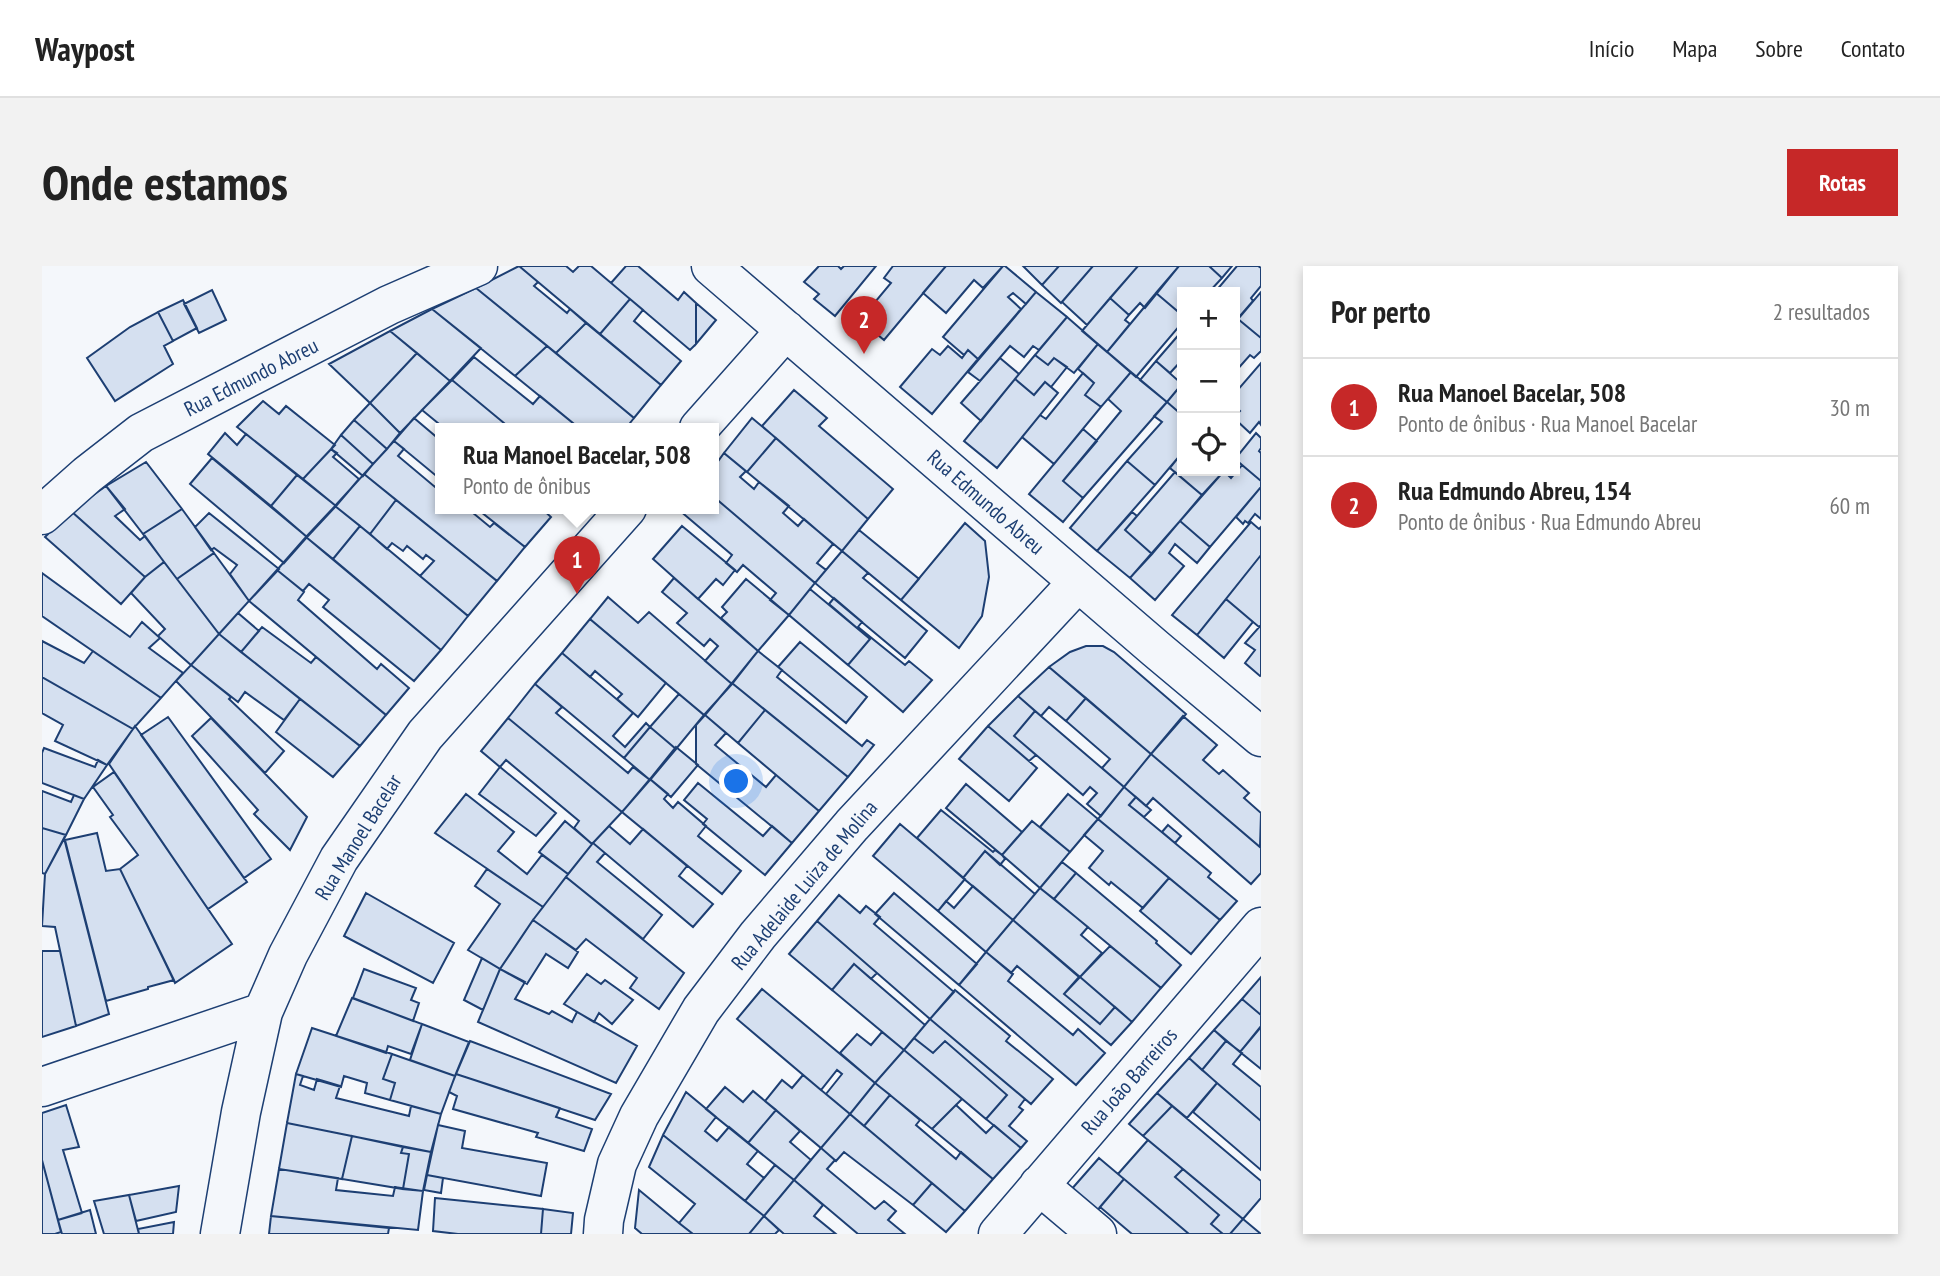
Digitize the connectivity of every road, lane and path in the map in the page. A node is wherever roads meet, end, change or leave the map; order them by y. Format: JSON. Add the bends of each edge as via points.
{"nodes":[{"id":1,"x":478,"y":266,"type":"edge"},
{"id":2,"x":711,"y":266,"type":"edge"},
{"id":3,"x":786,"y":330,"type":"junction"},
{"id":4,"x":703,"y":423,"type":"edge"},
{"id":5,"x":622,"y":514,"type":"edge"},
{"id":6,"x":42,"y":515,"type":"edge"},
{"id":7,"x":1078,"y":582,"type":"junction"},
{"id":8,"x":1261,"y":737,"type":"edge"},
{"id":9,"x":1261,"y":927,"type":"edge"},
{"id":10,"x":263,"y":1012,"type":"junction"},
{"id":11,"x":42,"y":1087,"type":"edge"},
{"id":12,"x":1039,"y":1185,"type":"junction"},
{"id":13,"x":220,"y":1234,"type":"edge"},
{"id":14,"x":603,"y":1234,"type":"edge"},
{"id":15,"x":998,"y":1234,"type":"edge"},
{"id":16,"x":1097,"y":1234,"type":"edge"}],
"edges":[{"from":1,"to":6,"type":"street","name":"Rua Edmundo Abreu","via":[[389,305],[141,433]]},
{"from":2,"to":3,"type":"street","name":"Rua Edmundo Abreu"},
{"from":3,"to":4,"type":"street"},
{"from":3,"to":7,"type":"street","name":"Rua Edmundo Abreu"},
{"from":5,"to":10,"type":"street","name":"Rua Manoel Bacelar","via":[[425,735],[339,859]]},
{"from":7,"to":8,"type":"street","name":"Rua Edmundo Abreu"},
{"from":7,"to":14,"type":"street","name":"Rua Adelaide Luiza de Molina","via":[[852,825],[701,1010],[639,1116],[617,1164]]},
{"from":9,"to":12,"type":"street","name":"Rua João Barreiros"},
{"from":10,"to":11,"type":"street"},
{"from":10,"to":13,"type":"street","name":"Rua Manoel Bacelar"},
{"from":12,"to":15,"type":"street","name":"Rua João Barreiros"},
{"from":12,"to":16,"type":"street"}]}
